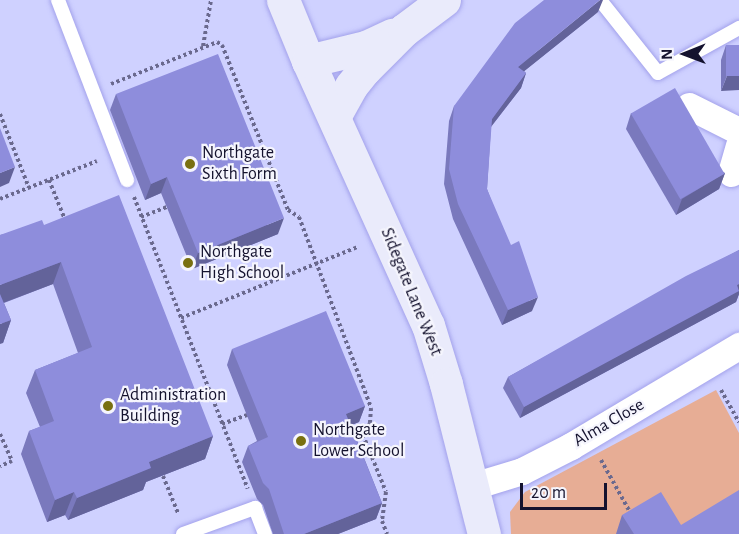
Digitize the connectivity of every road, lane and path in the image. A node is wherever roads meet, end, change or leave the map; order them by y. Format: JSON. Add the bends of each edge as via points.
{"nodes":[{"id":1,"x":58,"y":0,"type":"edge"},
{"id":2,"x":210,"y":0,"type":"edge"},
{"id":3,"x":283,"y":0,"type":"edge"},
{"id":4,"x":444,"y":0,"type":"edge"},
{"id":5,"x":600,"y":0,"type":"edge"},
{"id":6,"x":739,"y":28,"type":"edge"},
{"id":7,"x":404,"y":30,"type":"junction"},
{"id":8,"x":203,"y":47,"type":"junction"},
{"id":9,"x":308,"y":61,"type":"junction"},
{"id":10,"x":237,"y":85,"type":"junction"},
{"id":11,"x":229,"y":88,"type":"edge"},
{"id":12,"x":93,"y":92,"type":"junction"},
{"id":13,"x":689,"y":106,"type":"edge"},
{"id":14,"x":0,"y":114,"type":"edge"},
{"id":15,"x":249,"y":114,"type":"junction"},
{"id":16,"x":334,"y":117,"type":"junction"},
{"id":17,"x":241,"y":118,"type":"edge"},
{"id":18,"x":739,"y":131,"type":"edge"},
{"id":19,"x":11,"y":143,"type":"junction"},
{"id":20,"x":739,"y":145,"type":"edge"},
{"id":21,"x":6,"y":146,"type":"edge"},
{"id":22,"x":117,"y":153,"type":"junction"},
{"id":23,"x":730,"y":174,"type":"dead end"},
{"id":24,"x":49,"y":180,"type":"junction"},
{"id":25,"x":127,"y":180,"type":"joint"},
{"id":26,"x":29,"y":188,"type":"junction"},
{"id":27,"x":0,"y":199,"type":"edge"},
{"id":28,"x":167,"y":207,"type":"dead end"},
{"id":29,"x":141,"y":218,"type":"junction"},
{"id":30,"x":66,"y":223,"type":"edge"},
{"id":31,"x":357,"y":248,"type":"dead end"},
{"id":32,"x":317,"y":264,"type":"junction"},
{"id":33,"x":181,"y":318,"type":"junction"},
{"id":34,"x":739,"y":346,"type":"edge"},
{"id":35,"x":716,"y":381,"type":"dead end"},
{"id":36,"x":247,"y":415,"type":"dead end"},
{"id":37,"x":739,"y":422,"type":"edge"},
{"id":38,"x":222,"y":424,"type":"junction"},
{"id":39,"x":0,"y":434,"type":"edge"},
{"id":40,"x":600,"y":458,"type":"dead end"},
{"id":41,"x":0,"y":466,"type":"edge"},
{"id":42,"x":163,"y":476,"type":"edge"},
{"id":43,"x":473,"y":486,"type":"junction"},
{"id":44,"x":255,"y":508,"type":"junction"},
{"id":45,"x":636,"y":522,"type":"edge"},
{"id":46,"x":185,"y":533,"type":"edge"},
{"id":47,"x":266,"y":534,"type":"edge"},
{"id":48,"x":387,"y":534,"type":"edge"},
{"id":49,"x":484,"y":534,"type":"edge"}],
"edges":[{"from":1,"to":12,"type":"lane"},
{"from":2,"to":8,"type":"path"},
{"from":3,"to":9,"type":"street","name":"Sidegate Lane West"},
{"from":4,"to":7,"type":"street"},
{"from":5,"to":6,"type":"lane","via":[[658,73]]},
{"from":7,"to":9,"type":"street","via":[[366,47]]},
{"from":7,"to":16,"type":"street","via":[[351,86]]},
{"from":8,"to":10,"type":"path","via":[[217,42],[222,45]]},
{"from":8,"to":12,"type":"path"},
{"from":9,"to":16,"type":"street","name":"Sidegate Lane West"},
{"from":10,"to":11,"type":"path"},
{"from":10,"to":15,"type":"path"},
{"from":12,"to":22,"type":"lane"},
{"from":13,"to":18,"type":"street"},
{"from":14,"to":19,"type":"path"},
{"from":15,"to":17,"type":"path"},
{"from":15,"to":32,"type":"path","via":[[288,210],[299,217]]},
{"from":16,"to":43,"type":"street","name":"Sidegate Lane West","via":[[428,326]]},
{"from":19,"to":21,"type":"path"},
{"from":19,"to":26,"type":"path"},
{"from":20,"to":23,"type":"street"},
{"from":22,"to":24,"type":"path"},
{"from":22,"to":25,"type":"lane"},
{"from":24,"to":26,"type":"path"},
{"from":24,"to":30,"type":"path"},
{"from":25,"to":29,"type":"path"},
{"from":26,"to":27,"type":"path"},
{"from":28,"to":29,"type":"path"},
{"from":29,"to":33,"type":"path"},
{"from":31,"to":32,"type":"path"},
{"from":32,"to":33,"type":"path"},
{"from":32,"to":48,"type":"path","via":[[371,408],[370,423],[363,435],[386,492],[382,521]]},
{"from":33,"to":38,"type":"path"},
{"from":34,"to":43,"type":"street","name":"Alma Close","via":[[571,446],[522,471]]},
{"from":35,"to":37,"type":"path"},
{"from":36,"to":38,"type":"path"},
{"from":38,"to":44,"type":"path"},
{"from":39,"to":41,"type":"path","via":[[12,461]]},
{"from":40,"to":45,"type":"path"},
{"from":42,"to":46,"type":"path"},
{"from":43,"to":49,"type":"street","name":"Sidegate Lane West"},
{"from":44,"to":46,"type":"lane"},
{"from":44,"to":47,"type":"lane"}]}
